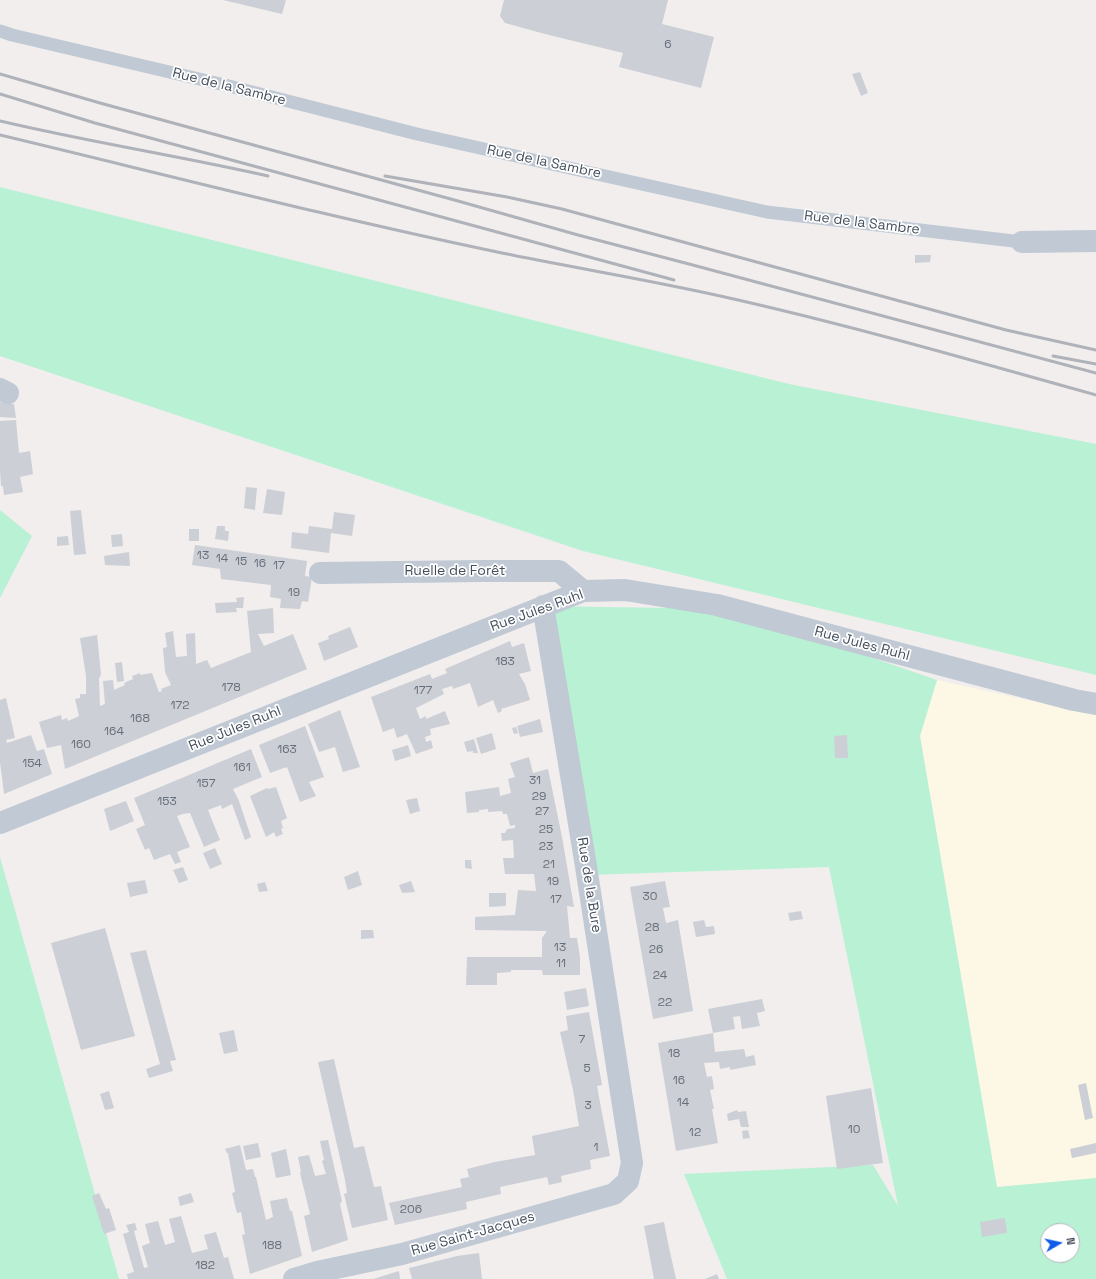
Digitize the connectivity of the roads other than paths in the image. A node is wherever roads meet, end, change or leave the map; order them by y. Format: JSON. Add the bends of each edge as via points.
{"nodes":[{"id":1,"x":0,"y":31,"type":"edge"},
{"id":2,"x":1096,"y":241,"type":"edge"},
{"id":3,"x":1022,"y":242,"type":"joint"},
{"id":4,"x":320,"y":573,"type":"dead end"},
{"id":5,"x":583,"y":591,"type":"junction"},
{"id":6,"x":543,"y":606,"type":"junction"},
{"id":7,"x":1096,"y":704,"type":"edge"},
{"id":8,"x":0,"y":823,"type":"edge"},
{"id":9,"x":632,"y":1163,"type":"joint"},
{"id":10,"x":294,"y":1279,"type":"edge"}],
"edges":[{"from":1,"to":3,"type":"lane","name":"Rue de la Sambre","via":[[417,134],[767,212]]},
{"from":2,"to":3,"type":"street","name":"Rue de la Sambre"},
{"from":4,"to":5,"type":"street","name":"Ruelle de Forêt","via":[[559,571]]},
{"from":5,"to":6,"type":"street","name":"Rue Jules Ruhl"},
{"from":5,"to":7,"type":"street","name":"Rue Jules Ruhl","via":[[625,590],[717,605]]},
{"from":6,"to":8,"type":"street","name":"Rue Jules Ruhl"},
{"from":6,"to":9,"type":"street","name":"Rue de la Bure"},
{"from":9,"to":10,"type":"street","name":"Rue Saint-Jacques","via":[[628,1181],[614,1194],[402,1254]]}]}
